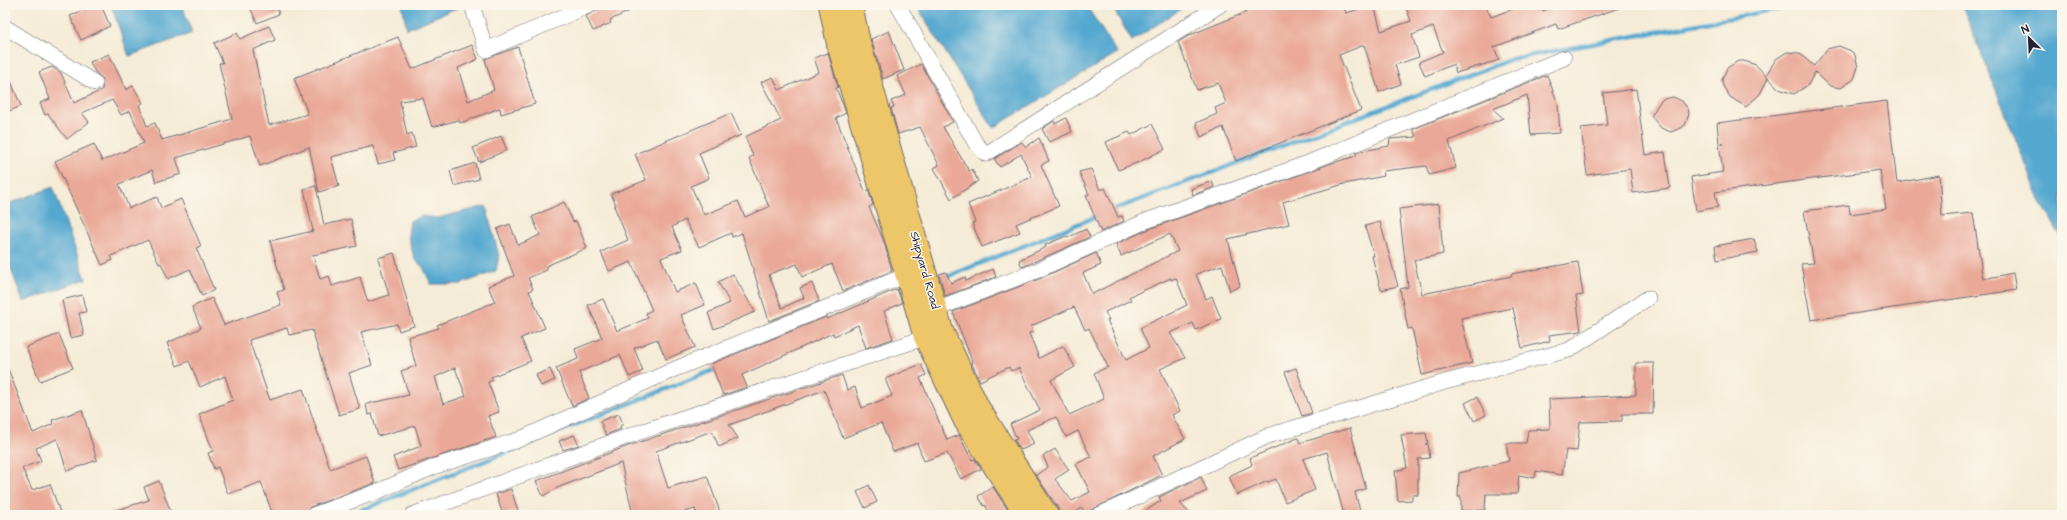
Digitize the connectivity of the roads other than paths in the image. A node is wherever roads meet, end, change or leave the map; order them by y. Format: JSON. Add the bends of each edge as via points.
{"nodes":[{"id":1,"x":472,"y":5,"type":"edge"},
{"id":2,"x":590,"y":5,"type":"edge"},
{"id":3,"x":830,"y":5,"type":"edge"},
{"id":4,"x":851,"y":5,"type":"edge"},
{"id":5,"x":898,"y":5,"type":"edge"},
{"id":6,"x":1220,"y":5,"type":"edge"},
{"id":7,"x":5,"y":27,"type":"edge"},
{"id":8,"x":1564,"y":58,"type":"dead end"},
{"id":9,"x":95,"y":83,"type":"dead end"},
{"id":10,"x":914,"y":272,"type":"junction"},
{"id":11,"x":1648,"y":298,"type":"dead end"},
{"id":12,"x":936,"y":309,"type":"junction"},
{"id":13,"x":934,"y":334,"type":"junction"},
{"id":14,"x":433,"y":511,"type":"edge"},
{"id":15,"x":313,"y":515,"type":"edge"},
{"id":16,"x":412,"y":515,"type":"edge"},
{"id":17,"x":1026,"y":515,"type":"edge"},
{"id":18,"x":1047,"y":515,"type":"edge"},
{"id":19,"x":1099,"y":515,"type":"edge"}],
"edges":[{"from":1,"to":2,"type":"street","via":[[486,50]]},
{"from":3,"to":10,"type":"main road","name":"Shipyard Road","via":[[838,44]]},
{"from":4,"to":10,"type":"main road","name":"Shipyard Road"},
{"from":5,"to":6,"type":"street","via":[[976,144],[986,154]]},
{"from":7,"to":9,"type":"street"},
{"from":8,"to":12,"type":"street","via":[[1308,163],[1146,220],[1036,271]]},
{"from":10,"to":12,"type":"main road","name":"Shipyard Road"},
{"from":10,"to":13,"type":"main road","name":"Shipyard Road"},
{"from":10,"to":15,"type":"street","via":[[669,372],[518,440],[436,466],[379,491]]},
{"from":11,"to":19,"type":"street","via":[[1569,350],[1445,382],[1268,436]]},
{"from":12,"to":13,"type":"main road","name":"Shipyard Road"},
{"from":13,"to":14,"type":"street","via":[[637,433]]},
{"from":13,"to":17,"type":"main road","name":"Shipyard Road","via":[[965,421]]},
{"from":13,"to":18,"type":"main road","name":"Shipyard Road"},
{"from":14,"to":16,"type":"street"}]}
